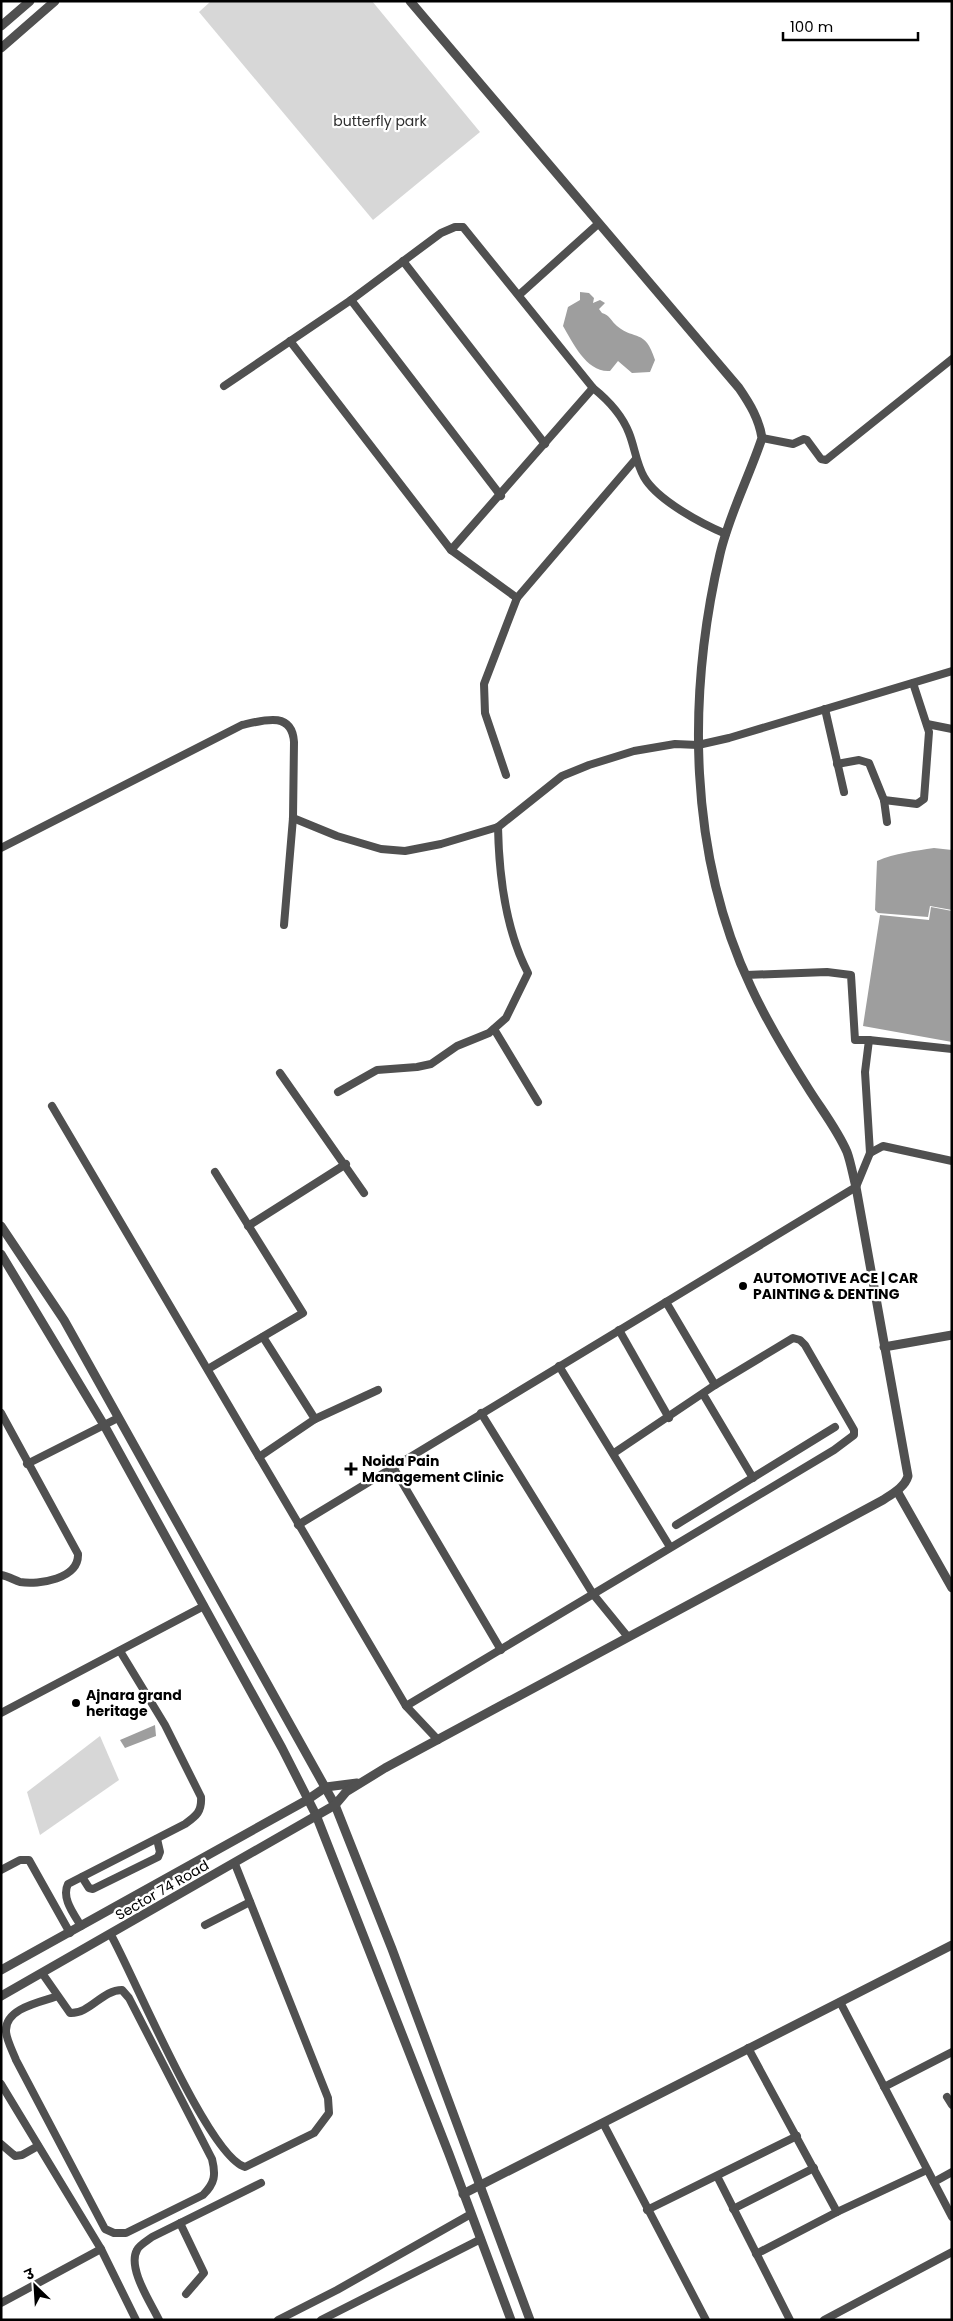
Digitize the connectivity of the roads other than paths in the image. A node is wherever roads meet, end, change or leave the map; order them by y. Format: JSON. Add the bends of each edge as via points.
{"nodes":[{"id":1,"x":30,"y":1,"type":"edge"},
{"id":2,"x":55,"y":1,"type":"edge"},
{"id":3,"x":410,"y":1,"type":"edge"},
{"id":4,"x":1,"y":26,"type":"edge"},
{"id":5,"x":1,"y":48,"type":"edge"},
{"id":6,"x":598,"y":224,"type":"junction"},
{"id":7,"x":403,"y":261,"type":"junction"},
{"id":8,"x":520,"y":295,"type":"junction"},
{"id":9,"x":351,"y":300,"type":"junction"},
{"id":10,"x":290,"y":341,"type":"junction"},
{"id":11,"x":952,"y":359,"type":"edge"},
{"id":12,"x":224,"y":386,"type":"dead end"},
{"id":13,"x":593,"y":388,"type":"junction"},
{"id":14,"x":762,"y":438,"type":"junction"},
{"id":15,"x":545,"y":444,"type":"junction"},
{"id":16,"x":635,"y":460,"type":"junction"},
{"id":17,"x":501,"y":496,"type":"junction"},
{"id":18,"x":726,"y":534,"type":"junction"},
{"id":19,"x":451,"y":550,"type":"junction"},
{"id":20,"x":517,"y":598,"type":"junction"},
{"id":21,"x":952,"y":671,"type":"edge"},
{"id":22,"x":913,"y":683,"type":"junction"},
{"id":23,"x":825,"y":709,"type":"junction"},
{"id":24,"x":927,"y":724,"type":"junction"},
{"id":25,"x":952,"y":729,"type":"edge"},
{"id":26,"x":698,"y":745,"type":"junction"},
{"id":27,"x":837,"y":764,"type":"junction"},
{"id":28,"x":506,"y":774,"type":"dead end"},
{"id":29,"x":844,"y":792,"type":"dead end"},
{"id":30,"x":884,"y":800,"type":"junction"},
{"id":31,"x":293,"y":818,"type":"junction"},
{"id":32,"x":887,"y":822,"type":"dead end"},
{"id":33,"x":498,"y":827,"type":"junction"},
{"id":34,"x":1,"y":848,"type":"edge"},
{"id":35,"x":284,"y":925,"type":"dead end"},
{"id":36,"x":746,"y":975,"type":"junction"},
{"id":37,"x":494,"y":1029,"type":"junction"},
{"id":38,"x":869,"y":1040,"type":"junction"},
{"id":39,"x":952,"y":1049,"type":"edge"},
{"id":40,"x":280,"y":1073,"type":"dead end"},
{"id":41,"x":338,"y":1092,"type":"dead end"},
{"id":42,"x":538,"y":1102,"type":"dead end"},
{"id":43,"x":52,"y":1106,"type":"dead end"},
{"id":44,"x":870,"y":1153,"type":"junction"},
{"id":45,"x":952,"y":1160,"type":"edge"},
{"id":46,"x":346,"y":1164,"type":"junction"},
{"id":47,"x":215,"y":1172,"type":"dead end"},
{"id":48,"x":856,"y":1187,"type":"junction"},
{"id":49,"x":364,"y":1193,"type":"dead end"},
{"id":50,"x":1,"y":1226,"type":"edge"},
{"id":51,"x":248,"y":1226,"type":"junction"},
{"id":52,"x":1,"y":1254,"type":"edge"},
{"id":53,"x":666,"y":1302,"type":"junction"},
{"id":54,"x":619,"y":1330,"type":"junction"},
{"id":55,"x":952,"y":1335,"type":"edge"},
{"id":56,"x":263,"y":1337,"type":"junction"},
{"id":57,"x":884,"y":1347,"type":"junction"},
{"id":58,"x":559,"y":1366,"type":"junction"},
{"id":59,"x":208,"y":1369,"type":"junction"},
{"id":60,"x":715,"y":1386,"type":"junction"},
{"id":61,"x":378,"y":1390,"type":"dead end"},
{"id":62,"x":703,"y":1394,"type":"junction"},
{"id":63,"x":1,"y":1413,"type":"edge"},
{"id":64,"x":481,"y":1413,"type":"junction"},
{"id":65,"x":118,"y":1418,"type":"junction"},
{"id":66,"x":668,"y":1418,"type":"junction"},
{"id":67,"x":315,"y":1419,"type":"junction"},
{"id":68,"x":104,"y":1425,"type":"junction"},
{"id":69,"x":835,"y":1426,"type":"dead end"},
{"id":70,"x":614,"y":1453,"type":"junction"},
{"id":71,"x":259,"y":1457,"type":"junction"},
{"id":72,"x":27,"y":1464,"type":"junction"},
{"id":73,"x":393,"y":1467,"type":"junction"},
{"id":74,"x":754,"y":1477,"type":"junction"},
{"id":75,"x":764,"y":1491,"type":"junction"},
{"id":76,"x":897,"y":1491,"type":"junction"},
{"id":77,"x":298,"y":1525,"type":"junction"},
{"id":78,"x":676,"y":1525,"type":"dead end"},
{"id":79,"x":670,"y":1547,"type":"junction"},
{"id":80,"x":1,"y":1575,"type":"edge"},
{"id":81,"x":952,"y":1588,"type":"edge"},
{"id":82,"x":593,"y":1594,"type":"junction"},
{"id":83,"x":204,"y":1606,"type":"junction"},
{"id":84,"x":628,"y":1637,"type":"junction"},
{"id":85,"x":501,"y":1650,"type":"junction"},
{"id":86,"x":120,"y":1651,"type":"junction"},
{"id":87,"x":406,"y":1706,"type":"junction"},
{"id":88,"x":1,"y":1714,"type":"edge"},
{"id":89,"x":438,"y":1740,"type":"junction"},
{"id":90,"x":360,"y":1783,"type":"junction"},
{"id":91,"x":326,"y":1787,"type":"junction"},
{"id":92,"x":307,"y":1800,"type":"junction"},
{"id":93,"x":335,"y":1805,"type":"junction"},
{"id":94,"x":316,"y":1815,"type":"junction"},
{"id":95,"x":157,"y":1838,"type":"junction"},
{"id":96,"x":235,"y":1864,"type":"junction"},
{"id":97,"x":1,"y":1870,"type":"edge"},
{"id":98,"x":82,"y":1877,"type":"junction"},
{"id":99,"x":66,"y":1898,"type":"junction"},
{"id":100,"x":250,"y":1902,"type":"junction"},
{"id":101,"x":54,"y":1904,"type":"junction"},
{"id":102,"x":205,"y":1925,"type":"dead end"},
{"id":103,"x":81,"y":1926,"type":"junction"},
{"id":104,"x":70,"y":1933,"type":"junction"},
{"id":105,"x":110,"y":1935,"type":"junction"},
{"id":106,"x":952,"y":1945,"type":"edge"},
{"id":107,"x":1,"y":1970,"type":"edge"},
{"id":108,"x":42,"y":1973,"type":"junction"},
{"id":109,"x":1,"y":1996,"type":"edge"},
{"id":110,"x":58,"y":1996,"type":"junction"},
{"id":111,"x":840,"y":2002,"type":"junction"},
{"id":112,"x":748,"y":2048,"type":"junction"},
{"id":113,"x":952,"y":2052,"type":"edge"},
{"id":114,"x":1,"y":2084,"type":"edge"},
{"id":115,"x":884,"y":2087,"type":"junction"},
{"id":116,"x":948,"y":2097,"type":"dead end"},
{"id":117,"x":952,"y":2105,"type":"edge"},
{"id":118,"x":603,"y":2123,"type":"junction"},
{"id":119,"x":797,"y":2136,"type":"junction"},
{"id":120,"x":1,"y":2144,"type":"edge"},
{"id":121,"x":38,"y":2146,"type":"junction"},
{"id":122,"x":814,"y":2168,"type":"junction"},
{"id":123,"x":927,"y":2170,"type":"junction"},
{"id":124,"x":952,"y":2172,"type":"edge"},
{"id":125,"x":717,"y":2176,"type":"junction"},
{"id":126,"x":934,"y":2182,"type":"junction"},
{"id":127,"x":261,"y":2183,"type":"dead end"},
{"id":128,"x":480,"y":2186,"type":"junction"},
{"id":129,"x":463,"y":2194,"type":"junction"},
{"id":130,"x":734,"y":2209,"type":"junction"},
{"id":131,"x":647,"y":2210,"type":"junction"},
{"id":132,"x":837,"y":2212,"type":"junction"},
{"id":133,"x":471,"y":2214,"type":"junction"},
{"id":134,"x":952,"y":2217,"type":"edge"},
{"id":135,"x":180,"y":2223,"type":"junction"},
{"id":136,"x":481,"y":2239,"type":"junction"},
{"id":137,"x":101,"y":2249,"type":"junction"},
{"id":138,"x":952,"y":2252,"type":"edge"},
{"id":139,"x":756,"y":2254,"type":"junction"},
{"id":140,"x":186,"y":2294,"type":"dead end"},
{"id":141,"x":1,"y":2303,"type":"edge"},
{"id":142,"x":136,"y":2320,"type":"edge"},
{"id":143,"x":159,"y":2320,"type":"edge"},
{"id":144,"x":278,"y":2320,"type":"edge"},
{"id":145,"x":321,"y":2320,"type":"edge"},
{"id":146,"x":511,"y":2320,"type":"edge"},
{"id":147,"x":530,"y":2320,"type":"edge"},
{"id":148,"x":706,"y":2320,"type":"edge"},
{"id":149,"x":790,"y":2320,"type":"edge"},
{"id":150,"x":824,"y":2320,"type":"edge"}],
"edges":[{"from":1,"to":4,"type":"street"},
{"from":2,"to":5,"type":"street"},
{"from":3,"to":6,"type":"street"},
{"from":6,"to":8,"type":"street"},
{"from":6,"to":14,"type":"street","via":[[739,388],[754,410]]},
{"from":7,"to":8,"type":"street","via":[[441,233],[455,226],[463,227]]},
{"from":7,"to":9,"type":"street"},
{"from":7,"to":15,"type":"street"},
{"from":8,"to":13,"type":"street"},
{"from":9,"to":10,"type":"street"},
{"from":9,"to":17,"type":"street"},
{"from":10,"to":12,"type":"street"},
{"from":10,"to":19,"type":"street"},
{"from":11,"to":14,"type":"street","via":[[826,460],[821,459],[807,440],[793,444]]},
{"from":13,"to":15,"type":"street"},
{"from":13,"to":16,"type":"street","via":[[606,398],[624,423],[633,444]]},
{"from":14,"to":18,"type":"street"},
{"from":15,"to":17,"type":"street"},
{"from":16,"to":18,"type":"street","via":[[645,479],[662,496],[705,525]]},
{"from":16,"to":20,"type":"street"},
{"from":17,"to":19,"type":"street"},
{"from":18,"to":26,"type":"street","via":[[707,621]]},
{"from":19,"to":20,"type":"street"},
{"from":20,"to":28,"type":"street","via":[[484,684],[485,713]]},
{"from":21,"to":22,"type":"street"},
{"from":22,"to":23,"type":"street"},
{"from":22,"to":24,"type":"street"},
{"from":23,"to":26,"type":"street"},
{"from":23,"to":27,"type":"street"},
{"from":24,"to":25,"type":"street"},
{"from":24,"to":30,"type":"street","via":[[930,740],[924,799],[917,804]]},
{"from":26,"to":33,"type":"street","via":[[675,744],[634,752],[562,776]]},
{"from":26,"to":36,"type":"street","via":[[713,874],[726,926]]},
{"from":27,"to":29,"type":"street"},
{"from":27,"to":30,"type":"street","via":[[859,760],[869,763]]},
{"from":30,"to":32,"type":"street"},
{"from":31,"to":33,"type":"street","via":[[337,836],[405,851]]},
{"from":31,"to":34,"type":"street","via":[[294,732],[286,722],[269,719],[242,724]]},
{"from":31,"to":35,"type":"street"},
{"from":33,"to":37,"type":"street","via":[[498,865],[508,914],[518,953],[528,973],[514,1006]]},
{"from":36,"to":38,"type":"street","via":[[827,972],[851,975],[855,1040]]},
{"from":36,"to":48,"type":"street","via":[[778,1039],[840,1139]]},
{"from":37,"to":41,"type":"street","via":[[457,1046],[431,1064],[377,1070]]},
{"from":37,"to":42,"type":"street"},
{"from":38,"to":39,"type":"street"},
{"from":38,"to":44,"type":"street","via":[[864,1072]]},
{"from":40,"to":46,"type":"street"},
{"from":43,"to":59,"type":"street"},
{"from":44,"to":45,"type":"street","via":[[883,1146]]},
{"from":44,"to":48,"type":"street"},
{"from":46,"to":49,"type":"street"},
{"from":46,"to":51,"type":"street"},
{"from":47,"to":51,"type":"street"},
{"from":48,"to":53,"type":"street"},
{"from":48,"to":57,"type":"street"},
{"from":50,"to":65,"type":"street","via":[[64,1320]]},
{"from":51,"to":56,"type":"street","via":[[303,1313]]},
{"from":52,"to":68,"type":"street"},
{"from":53,"to":54,"type":"street"},
{"from":53,"to":60,"type":"street"},
{"from":54,"to":58,"type":"street"},
{"from":54,"to":66,"type":"street"},
{"from":55,"to":57,"type":"street"},
{"from":56,"to":59,"type":"street"},
{"from":56,"to":67,"type":"street"},
{"from":57,"to":76,"type":"street","via":[[909,1470],[907,1481]]},
{"from":58,"to":64,"type":"street"},
{"from":58,"to":70,"type":"street"},
{"from":59,"to":71,"type":"street"},
{"from":60,"to":62,"type":"street"},
{"from":60,"to":75,"type":"street","via":[[787,1341],[793,1338],[800,1340],[854,1430],[849,1440]]},
{"from":61,"to":67,"type":"street"},
{"from":62,"to":66,"type":"street"},
{"from":62,"to":74,"type":"street"},
{"from":63,"to":72,"type":"street"},
{"from":64,"to":73,"type":"street"},
{"from":64,"to":82,"type":"street"},
{"from":65,"to":68,"type":"street"},
{"from":65,"to":91,"type":"street"},
{"from":66,"to":70,"type":"street"},
{"from":67,"to":71,"type":"street"},
{"from":68,"to":72,"type":"street"},
{"from":68,"to":83,"type":"street"},
{"from":69,"to":74,"type":"street"},
{"from":70,"to":79,"type":"street"},
{"from":71,"to":77,"type":"street"},
{"from":72,"to":80,"type":"street","via":[[78,1554],[78,1563],[72,1571],[41,1583],[18,1581]]},
{"from":73,"to":77,"type":"street"},
{"from":73,"to":85,"type":"street"},
{"from":74,"to":75,"type":"street"},
{"from":74,"to":78,"type":"street"},
{"from":75,"to":79,"type":"street"},
{"from":76,"to":81,"type":"street"},
{"from":76,"to":84,"type":"street"},
{"from":77,"to":87,"type":"street"},
{"from":79,"to":82,"type":"street"},
{"from":82,"to":84,"type":"street"},
{"from":82,"to":85,"type":"street"},
{"from":83,"to":86,"type":"street"},
{"from":83,"to":92,"type":"street"},
{"from":84,"to":89,"type":"street"},
{"from":85,"to":87,"type":"street"},
{"from":86,"to":88,"type":"street"},
{"from":86,"to":95,"type":"street","via":[[165,1725],[202,1797],[198,1815]]},
{"from":87,"to":89,"type":"street"},
{"from":89,"to":90,"type":"street"},
{"from":90,"to":91,"type":"street"},
{"from":90,"to":93,"type":"street","name":"Sector 74 Road"},
{"from":91,"to":92,"type":"street","name":"Sector 74 Road"},
{"from":91,"to":93,"type":"street"},
{"from":92,"to":94,"type":"street"},
{"from":92,"to":103,"type":"street","name":"Sector 74 Road"},
{"from":93,"to":94,"type":"street","name":"Sector 74 Road"},
{"from":93,"to":128,"type":"street"},
{"from":94,"to":96,"type":"street","name":"Sector 74 Road"},
{"from":94,"to":129,"type":"street"},
{"from":95,"to":98,"type":"street"},
{"from":95,"to":98,"type":"street","via":[[158,1857],[93,1889]]},
{"from":96,"to":100,"type":"street"},
{"from":96,"to":105,"type":"street","name":"Sector 74 Road"},
{"from":97,"to":101,"type":"street","via":[[20,1860],[29,1860]]},
{"from":98,"to":99,"type":"street","via":[[68,1884]]},
{"from":99,"to":101,"type":"street"},
{"from":99,"to":103,"type":"street"},
{"from":100,"to":102,"type":"street"},
{"from":100,"to":105,"type":"street","via":[[328,2098],[329,2113],[314,2133],[245,2167],[236,2165],[209,2128],[147,2014],[125,1960]]},
{"from":101,"to":104,"type":"street"},
{"from":103,"to":104,"type":"street","name":"Sector 74 Road"},
{"from":104,"to":107,"type":"street","name":"Sector 74 Road"},
{"from":105,"to":108,"type":"street","name":"Sector 74 Road"},
{"from":106,"to":111,"type":"street"},
{"from":108,"to":109,"type":"street","name":"Sector 74 Road"},
{"from":108,"to":110,"type":"street"},
{"from":110,"to":110,"type":"street","via":[[70,2013],[79,2013],[114,1990],[122,1990],[212,2159],[216,2174],[203,2195],[126,2233],[114,2233],[105,2228],[16,2060],[5,2031],[8,2020],[18,2011]]},
{"from":111,"to":112,"type":"street"},
{"from":111,"to":115,"type":"street"},
{"from":112,"to":118,"type":"street"},
{"from":112,"to":119,"type":"street"},
{"from":113,"to":115,"type":"street"},
{"from":114,"to":121,"type":"street"},
{"from":115,"to":123,"type":"street"},
{"from":116,"to":117,"type":"street"},
{"from":118,"to":128,"type":"street"},
{"from":118,"to":131,"type":"street"},
{"from":119,"to":122,"type":"street"},
{"from":119,"to":125,"type":"street"},
{"from":120,"to":121,"type":"street","via":[[15,2156],[22,2156]]},
{"from":121,"to":137,"type":"street"},
{"from":122,"to":130,"type":"street"},
{"from":122,"to":132,"type":"street"},
{"from":123,"to":126,"type":"street"},
{"from":123,"to":132,"type":"street"},
{"from":124,"to":126,"type":"street"},
{"from":125,"to":130,"type":"street"},
{"from":125,"to":131,"type":"street"},
{"from":126,"to":134,"type":"street"},
{"from":127,"to":135,"type":"street"},
{"from":128,"to":129,"type":"street"},
{"from":128,"to":147,"type":"street"},
{"from":129,"to":133,"type":"street"},
{"from":130,"to":139,"type":"street"},
{"from":131,"to":148,"type":"street"},
{"from":132,"to":139,"type":"street"},
{"from":133,"to":136,"type":"street"},
{"from":133,"to":144,"type":"street"},
{"from":135,"to":140,"type":"street","via":[[204,2273]]},
{"from":135,"to":143,"type":"street","via":[[137,2248],[134,2260],[138,2277]]},
{"from":136,"to":145,"type":"street"},
{"from":136,"to":146,"type":"street"},
{"from":137,"to":141,"type":"street"},
{"from":137,"to":142,"type":"street"},
{"from":138,"to":150,"type":"street"},
{"from":139,"to":149,"type":"street"}]}
